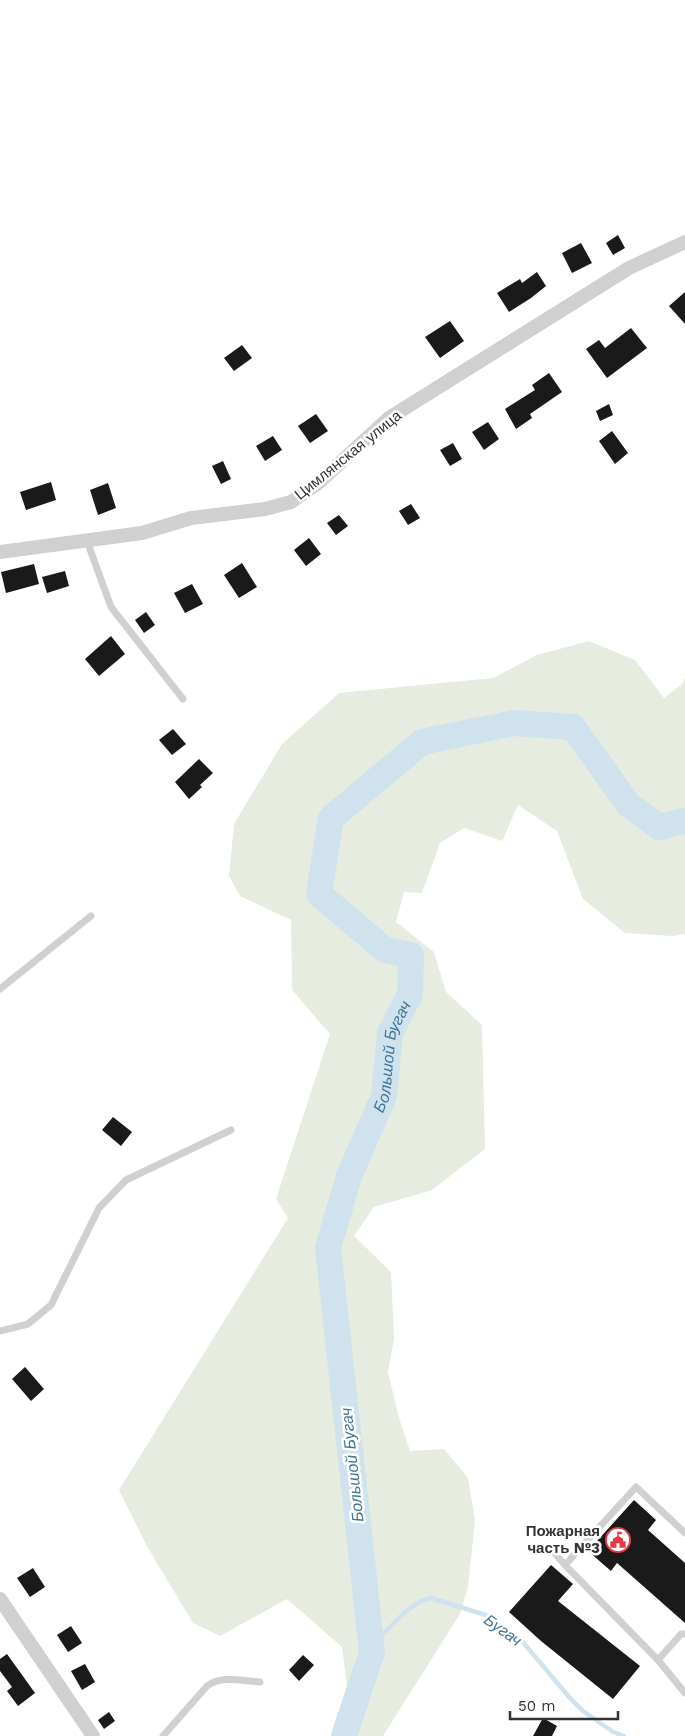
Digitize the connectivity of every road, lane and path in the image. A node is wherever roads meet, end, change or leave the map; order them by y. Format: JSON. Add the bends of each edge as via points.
{"nodes":[{"id":1,"x":685,"y":242,"type":"edge"},
{"id":2,"x":87,"y":541,"type":"junction"},
{"id":3,"x":0,"y":552,"type":"edge"},
{"id":4,"x":183,"y":699,"type":"dead end"},
{"id":5,"x":91,"y":916,"type":"dead end"},
{"id":6,"x":0,"y":989,"type":"edge"},
{"id":7,"x":231,"y":1130,"type":"dead end"},
{"id":8,"x":0,"y":1331,"type":"edge"},
{"id":9,"x":685,"y":1532,"type":"edge"},
{"id":10,"x":550,"y":1548,"type":"dead end"},
{"id":11,"x":565,"y":1565,"type":"junction"},
{"id":12,"x":0,"y":1599,"type":"edge"},
{"id":13,"x":685,"y":1634,"type":"edge"},
{"id":14,"x":658,"y":1660,"type":"junction"},
{"id":15,"x":260,"y":1682,"type":"dead end"},
{"id":16,"x":685,"y":1694,"type":"edge"},
{"id":17,"x":93,"y":1736,"type":"edge"},
{"id":18,"x":163,"y":1736,"type":"edge"}],
"edges":[{"from":1,"to":2,"type":"street","name":"Цимлянская улица","via":[[629,268],[389,418],[317,484],[291,502],[265,509],[192,518],[142,533]]},
{"from":2,"to":3,"type":"street","name":"Цимлянская улица"},
{"from":2,"to":4,"type":"lane","via":[[110,607]]},
{"from":5,"to":6,"type":"lane"},
{"from":7,"to":8,"type":"lane","via":[[126,1180],[99,1208],[51,1305],[28,1324]]},
{"from":9,"to":11,"type":"lane","via":[[636,1487]]},
{"from":10,"to":11,"type":"lane"},
{"from":11,"to":14,"type":"lane"},
{"from":12,"to":17,"type":"street"},
{"from":13,"to":14,"type":"lane","via":[[681,1634]]},
{"from":14,"to":16,"type":"lane"},
{"from":15,"to":18,"type":"lane","via":[[214,1681]]}]}
